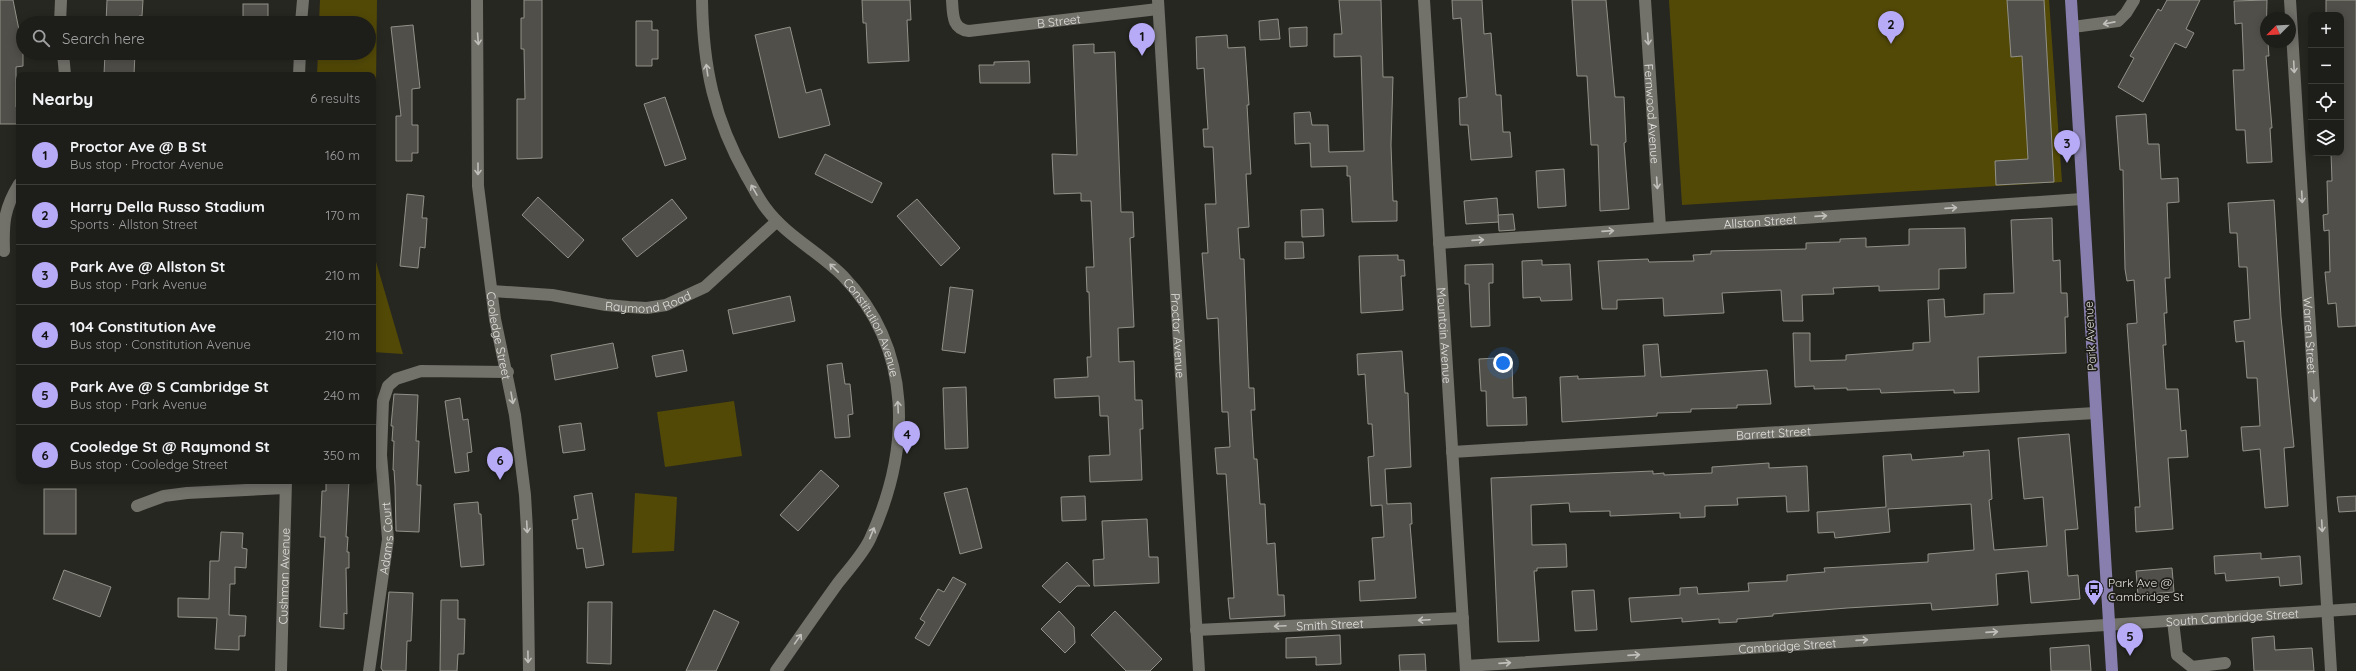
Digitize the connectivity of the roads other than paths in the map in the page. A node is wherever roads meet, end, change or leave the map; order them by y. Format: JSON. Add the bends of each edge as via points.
{"nodes":[{"id":1,"x":61,"y":0,"type":"edge"},
{"id":2,"x":303,"y":0,"type":"edge"},
{"id":3,"x":477,"y":0,"type":"edge"},
{"id":4,"x":702,"y":0,"type":"edge"},
{"id":5,"x":952,"y":0,"type":"edge"},
{"id":6,"x":1424,"y":0,"type":"edge"},
{"id":7,"x":1645,"y":0,"type":"edge"},
{"id":8,"x":2071,"y":0,"type":"edge"},
{"id":9,"x":2134,"y":0,"type":"edge"},
{"id":10,"x":2290,"y":0,"type":"edge"},
{"id":11,"x":1158,"y":5,"type":"edge"},
{"id":12,"x":60,"y":16,"type":"edge"},
{"id":13,"x":302,"y":16,"type":"edge"},
{"id":14,"x":2073,"y":27,"type":"junction"},
{"id":15,"x":64,"y":60,"type":"edge"},
{"id":16,"x":300,"y":60,"type":"edge"},
{"id":17,"x":65,"y":72,"type":"edge"},
{"id":18,"x":299,"y":72,"type":"edge"},
{"id":19,"x":16,"y":189,"type":"edge"},
{"id":20,"x":2082,"y":199,"type":"junction"},
{"id":21,"x":776,"y":222,"type":"junction"},
{"id":22,"x":1660,"y":227,"type":"junction"},
{"id":23,"x":1439,"y":243,"type":"junction"},
{"id":24,"x":4,"y":251,"type":"dead end"},
{"id":25,"x":492,"y":291,"type":"junction"},
{"id":26,"x":508,"y":372,"type":"junction"},
{"id":27,"x":2095,"y":413,"type":"junction"},
{"id":28,"x":1452,"y":452,"type":"junction"},
{"id":29,"x":286,"y":485,"type":"edge"},
{"id":30,"x":137,"y":506,"type":"dead end"},
{"id":31,"x":2356,"y":609,"type":"edge"},
{"id":32,"x":2327,"y":611,"type":"junction"},
{"id":33,"x":1463,"y":618,"type":"junction"},
{"id":34,"x":2173,"y":620,"type":"junction"},
{"id":35,"x":2109,"y":624,"type":"junction"},
{"id":36,"x":1196,"y":630,"type":"junction"},
{"id":37,"x":2225,"y":663,"type":"dead end"},
{"id":38,"x":1466,"y":668,"type":"edge"},
{"id":39,"x":281,"y":671,"type":"edge"},
{"id":40,"x":369,"y":671,"type":"edge"},
{"id":41,"x":529,"y":671,"type":"edge"},
{"id":42,"x":776,"y":671,"type":"edge"},
{"id":43,"x":1199,"y":671,"type":"edge"},
{"id":44,"x":2112,"y":671,"type":"edge"},
{"id":45,"x":2331,"y":671,"type":"edge"}],
"edges":[{"from":1,"to":12,"type":"street"},
{"from":2,"to":13,"type":"street"},
{"from":3,"to":25,"type":"street","name":"Cooledge Street","one_way":true,"via":[[478,186]]},
{"from":21,"to":4,"type":"street","name":"Constitution Avenue","one_way":true,"via":[[740,165],[716,110],[707,72]]},
{"from":5,"to":11,"type":"street","name":"B Street","via":[[954,20],[960,29],[969,31]]},
{"from":6,"to":23,"type":"street","name":"Mountain Avenue"},
{"from":7,"to":22,"type":"street","name":"Fernwood Avenue","one_way":true},
{"from":8,"to":14,"type":"main road","name":"Park Avenue"},
{"from":9,"to":14,"type":"street","one_way":true,"via":[[2118,21]]},
{"from":10,"to":32,"type":"street","name":"Warren Street","one_way":true},
{"from":11,"to":36,"type":"street","name":"Proctor Avenue"},
{"from":14,"to":20,"type":"main road","name":"Park Avenue"},
{"from":15,"to":17,"type":"street"},
{"from":16,"to":18,"type":"street"},
{"from":19,"to":24,"type":"street","via":[[8,203],[4,220]]},
{"from":22,"to":20,"type":"street","name":"Allston Street","one_way":true},
{"from":20,"to":27,"type":"main road","name":"Park Avenue"},
{"from":21,"to":25,"type":"street","name":"Raymond Road","via":[[705,287],[666,304],[647,308],[606,306],[552,295]]},
{"from":42,"to":21,"type":"street","name":"Constitution Avenue","one_way":true,"via":[[869,541],[894,472],[899,414],[897,382],[890,351],[877,321],[860,295],[824,258]]},
{"from":23,"to":22,"type":"street","name":"Allston Street","one_way":true},
{"from":23,"to":28,"type":"street","name":"Mountain Avenue"},
{"from":25,"to":26,"type":"street","name":"Cooledge Street","via":[[495,319]]},
{"from":26,"to":40,"type":"street","name":"Adams Court","via":[[421,371],[396,379],[388,386],[383,401],[381,454],[388,540]]},
{"from":26,"to":41,"type":"street","name":"Cooledge Street","one_way":true,"via":[[528,530]]},
{"from":27,"to":28,"type":"street","name":"Barrett Street"},
{"from":27,"to":35,"type":"main road","name":"Park Avenue"},
{"from":28,"to":33,"type":"street","name":"Mountain Avenue"},
{"from":29,"to":30,"type":"street","via":[[187,492],[164,496]]},
{"from":29,"to":39,"type":"street","name":"Cushman Avenue"},
{"from":31,"to":32,"type":"street","name":"South Cambridge Street"},
{"from":32,"to":34,"type":"street","name":"South Cambridge Street"},
{"from":32,"to":45,"type":"street","name":"Warren Street"},
{"from":33,"to":36,"type":"street","name":"Smith Street","one_way":true},
{"from":33,"to":38,"type":"street","name":"Mountain Avenue"},
{"from":34,"to":35,"type":"street","name":"South Cambridge Street"},
{"from":34,"to":37,"type":"street","via":[[2177,655],[2192,667]]},
{"from":38,"to":35,"type":"street","name":"Cambridge Street","one_way":true},
{"from":35,"to":44,"type":"main road","name":"Park Avenue"},
{"from":36,"to":43,"type":"street","name":"Proctor Avenue"}]}
